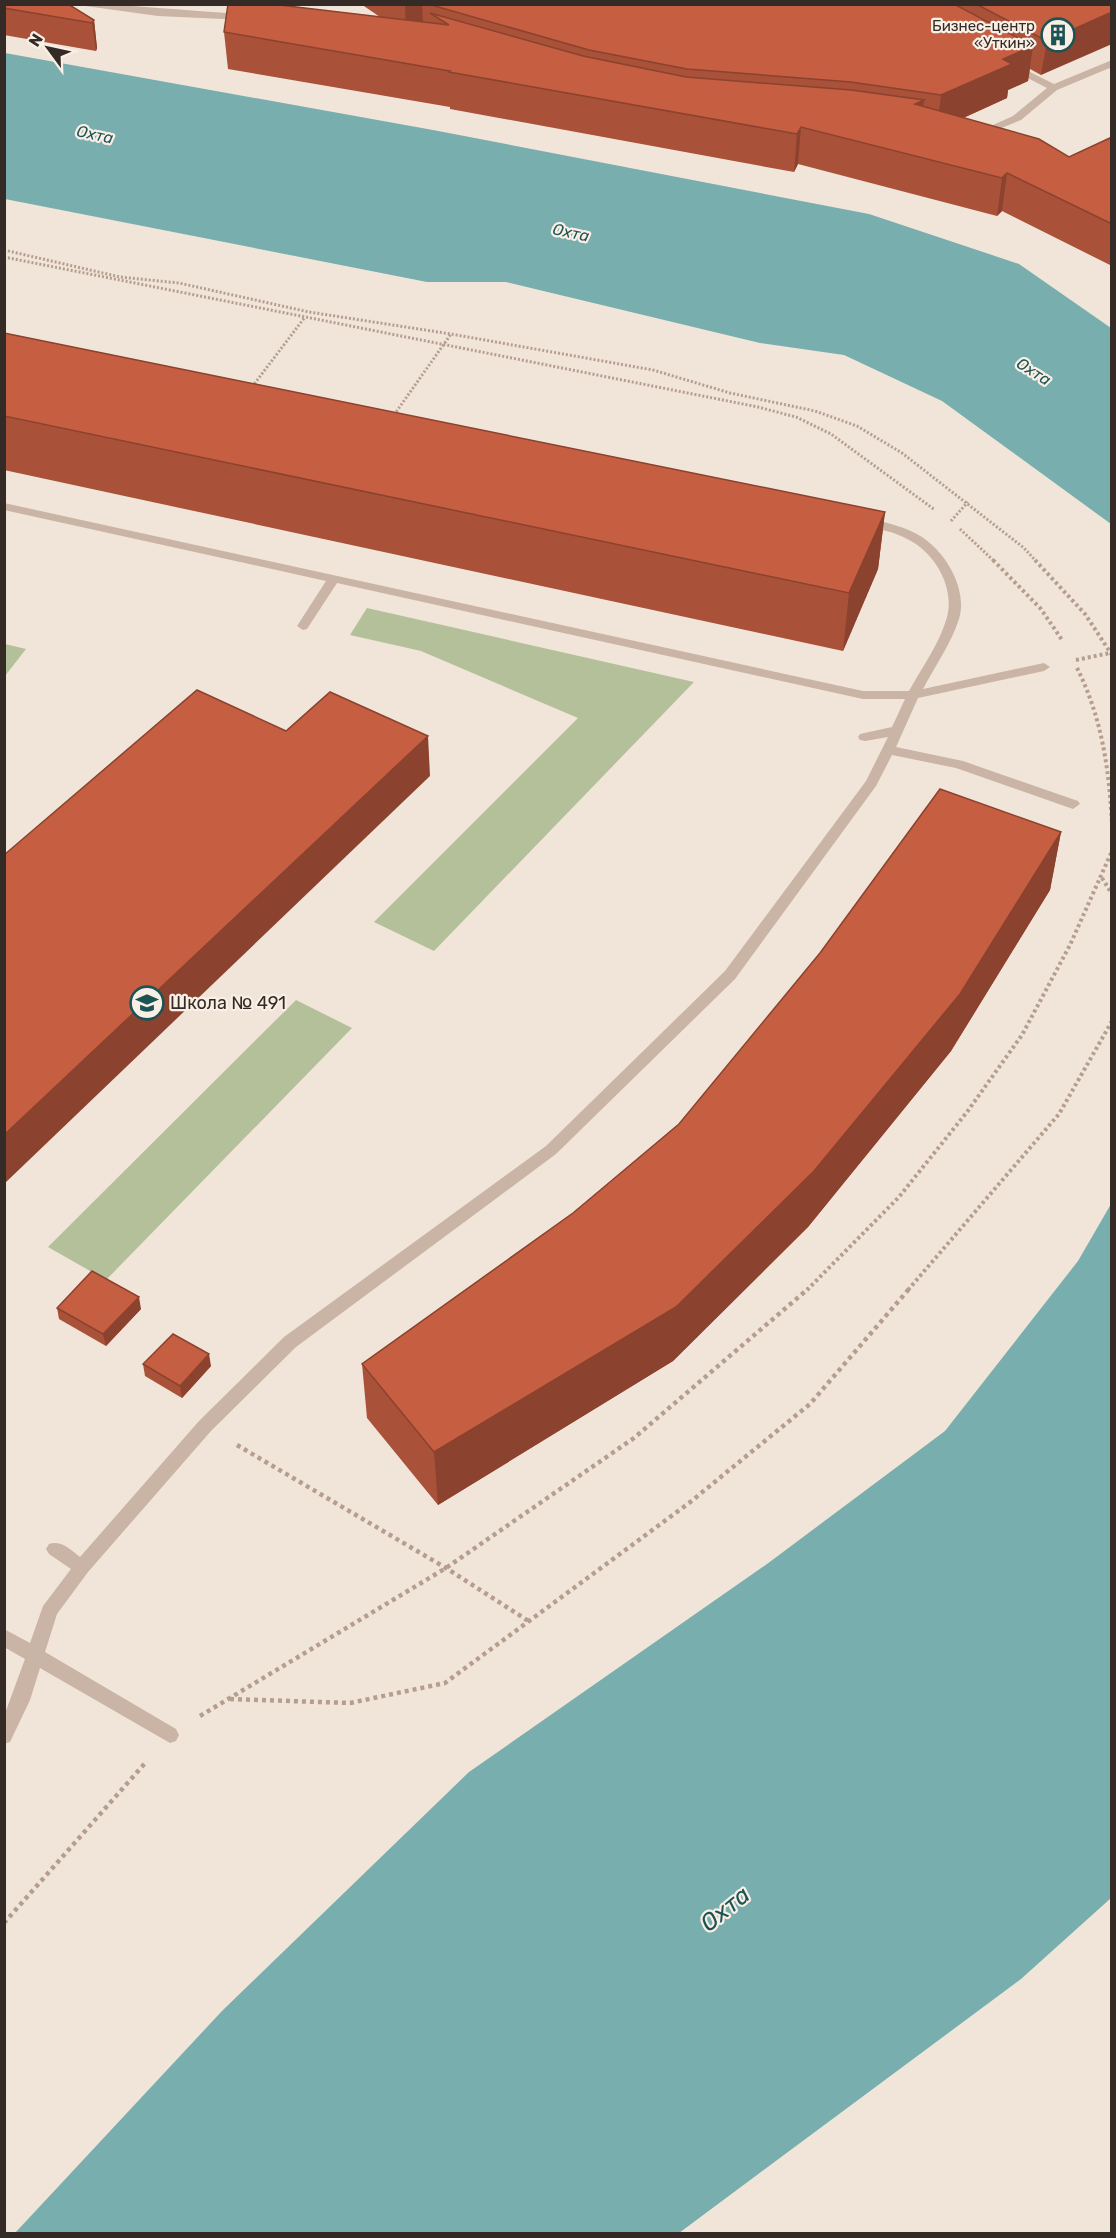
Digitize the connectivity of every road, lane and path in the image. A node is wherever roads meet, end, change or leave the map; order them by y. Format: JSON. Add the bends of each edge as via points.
{"nodes":[{"id":1,"x":75,"y":4,"type":"edge"},
{"id":2,"x":183,"y":4,"type":"edge"},
{"id":3,"x":158,"y":13,"type":"junction"},
{"id":4,"x":260,"y":18,"type":"edge"},
{"id":5,"x":1004,"y":62,"type":"edge"},
{"id":6,"x":1112,"y":63,"type":"edge"},
{"id":7,"x":1054,"y":88,"type":"junction"},
{"id":8,"x":964,"y":139,"type":"edge"},
{"id":9,"x":4,"y":250,"type":"edge"},
{"id":10,"x":4,"y":257,"type":"edge"},
{"id":11,"x":309,"y":312,"type":"junction"},
{"id":12,"x":305,"y":317,"type":"junction"},
{"id":13,"x":451,"y":334,"type":"junction"},
{"id":14,"x":442,"y":344,"type":"junction"},
{"id":15,"x":249,"y":391,"type":"edge"},
{"id":16,"x":390,"y":421,"type":"edge"},
{"id":17,"x":969,"y":502,"type":"junction"},
{"id":18,"x":4,"y":506,"type":"edge"},
{"id":19,"x":942,"y":514,"type":"dead end"},
{"id":20,"x":849,"y":518,"type":"edge"},
{"id":21,"x":333,"y":579,"type":"junction"},
{"id":22,"x":303,"y":626,"type":"dead end"},
{"id":23,"x":1065,"y":645,"type":"dead end"},
{"id":24,"x":1111,"y":654,"type":"edge"},
{"id":25,"x":1044,"y":666,"type":"dead end"},
{"id":26,"x":913,"y":696,"type":"junction"},
{"id":27,"x":898,"y":730,"type":"junction"},
{"id":28,"x":865,"y":737,"type":"dead end"},
{"id":29,"x":890,"y":750,"type":"junction"},
{"id":30,"x":1073,"y":804,"type":"dead end"},
{"id":31,"x":1112,"y":824,"type":"edge"},
{"id":32,"x":1112,"y":851,"type":"edge"},
{"id":33,"x":1102,"y":877,"type":"junction"},
{"id":34,"x":1112,"y":894,"type":"edge"},
{"id":35,"x":1112,"y":1021,"type":"edge"},
{"id":36,"x":237,"y":1444,"type":"dead end"},
{"id":37,"x":55,"y":1550,"type":"dead end"},
{"id":38,"x":82,"y":1567,"type":"junction"},
{"id":39,"x":446,"y":1568,"type":"junction"},
{"id":40,"x":530,"y":1622,"type":"junction"},
{"id":41,"x":4,"y":1638,"type":"edge"},
{"id":42,"x":34,"y":1657,"type":"junction"},
{"id":43,"x":229,"y":1699,"type":"junction"},
{"id":44,"x":170,"y":1734,"type":"junction"},
{"id":45,"x":4,"y":1736,"type":"edge"},
{"id":46,"x":4,"y":1923,"type":"edge"}],
"edges":[{"from":1,"to":3,"type":"lane"},
{"from":2,"to":3,"type":"lane"},
{"from":3,"to":4,"type":"lane"},
{"from":5,"to":7,"type":"lane"},
{"from":6,"to":7,"type":"lane"},
{"from":7,"to":8,"type":"lane","via":[[1017,118]]},
{"from":9,"to":11,"type":"path","via":[[120,277],[179,283]]},
{"from":10,"to":12,"type":"path"},
{"from":11,"to":12,"type":"path"},
{"from":11,"to":13,"type":"path"},
{"from":12,"to":14,"type":"path"},
{"from":12,"to":15,"type":"path"},
{"from":13,"to":14,"type":"path"},
{"from":13,"to":17,"type":"path","via":[[653,370],[730,393],[814,411],[857,426]]},
{"from":14,"to":16,"type":"path"},
{"from":14,"to":19,"type":"path","via":[[796,417],[831,434]]},
{"from":17,"to":23,"type":"path","via":[[951,521],[1015,582]]},
{"from":17,"to":24,"type":"path","via":[[1024,548],[1085,614]]},
{"from":18,"to":21,"type":"lane"},
{"from":20,"to":26,"type":"lane","via":[[915,538],[939,561],[954,589],[953,616]]},
{"from":21,"to":22,"type":"lane"},
{"from":21,"to":26,"type":"lane","via":[[839,691]]},
{"from":24,"to":31,"type":"path","via":[[1074,661],[1103,733]]},
{"from":25,"to":26,"type":"lane"},
{"from":26,"to":27,"type":"lane"},
{"from":27,"to":28,"type":"lane"},
{"from":27,"to":29,"type":"lane"},
{"from":29,"to":30,"type":"lane","via":[[958,764]]},
{"from":29,"to":38,"type":"lane","via":[[871,783],[730,975],[551,1150],[290,1342],[205,1426]]},
{"from":32,"to":33,"type":"path"},
{"from":33,"to":34,"type":"path"},
{"from":33,"to":39,"type":"path","via":[[1022,1035],[968,1112],[898,1197],[807,1290],[634,1438]]},
{"from":35,"to":40,"type":"path","via":[[1059,1114],[810,1404],[688,1503]]},
{"from":36,"to":39,"type":"path"},
{"from":37,"to":38,"type":"lane"},
{"from":38,"to":42,"type":"lane","via":[[49,1611]]},
{"from":39,"to":40,"type":"path"},
{"from":39,"to":43,"type":"path"},
{"from":40,"to":43,"type":"path","via":[[445,1683],[350,1703]]},
{"from":41,"to":42,"type":"lane"},
{"from":42,"to":44,"type":"lane"},
{"from":42,"to":45,"type":"lane","via":[[21,1700]]},
{"from":43,"to":44,"type":"path"},
{"from":44,"to":46,"type":"path"}]}
